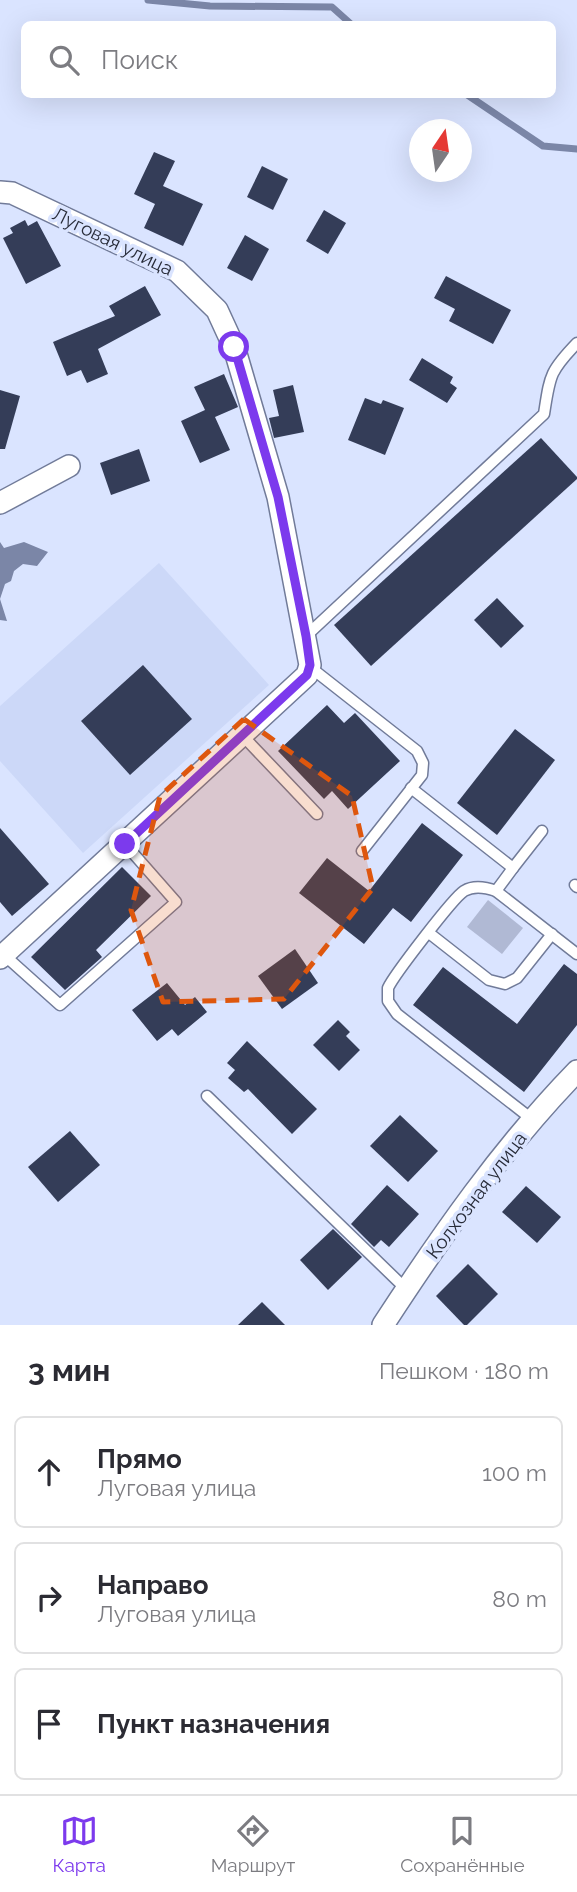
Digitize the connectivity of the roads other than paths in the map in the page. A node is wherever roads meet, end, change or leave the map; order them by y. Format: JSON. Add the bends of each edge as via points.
{"nodes":[{"id":1,"x":0,"y":192,"type":"edge"},
{"id":2,"x":577,"y":344,"type":"edge"},
{"id":3,"x":69,"y":466,"type":"dead end"},
{"id":4,"x":0,"y":503,"type":"edge"},
{"id":5,"x":306,"y":636,"type":"junction"},
{"id":6,"x":310,"y":667,"type":"junction"},
{"id":7,"x":242,"y":735,"type":"junction"},
{"id":8,"x":411,"y":788,"type":"junction"},
{"id":9,"x":317,"y":814,"type":"dead end"},
{"id":10,"x":542,"y":831,"type":"dead end"},
{"id":11,"x":125,"y":844,"type":"junction"},
{"id":12,"x":362,"y":851,"type":"dead end"},
{"id":13,"x":513,"y":868,"type":"junction"},
{"id":14,"x":496,"y":891,"type":"junction"},
{"id":15,"x":429,"y":933,"type":"junction"},
{"id":16,"x":552,"y":934,"type":"junction"},
{"id":17,"x":577,"y":954,"type":"edge"},
{"id":18,"x":1,"y":955,"type":"edge"},
{"id":19,"x":577,"y":1071,"type":"edge"},
{"id":20,"x":208,"y":1096,"type":"dead end"},
{"id":21,"x":533,"y":1120,"type":"junction"},
{"id":22,"x":406,"y":1289,"type":"junction"},
{"id":23,"x":383,"y":1325,"type":"edge"}],
"edges":[{"from":1,"to":5,"type":"street","name":"Луговая улица","via":[[12,193],[177,271],[217,310],[234,347],[278,497]]},
{"from":2,"to":5,"type":"lane","via":[[556,364],[544,414]]},
{"from":3,"to":4,"type":"street"},
{"from":5,"to":6,"type":"street","name":"Луговая улица"},
{"from":6,"to":7,"type":"street","via":[[307,675]]},
{"from":6,"to":8,"type":"lane","via":[[417,751],[424,769]]},
{"from":7,"to":9,"type":"lane"},
{"from":7,"to":11,"type":"street"},
{"from":8,"to":12,"type":"lane"},
{"from":8,"to":13,"type":"lane"},
{"from":10,"to":13,"type":"lane"},
{"from":11,"to":18,"type":"street"},
{"from":11,"to":18,"type":"lane","via":[[176,902],[60,1005]]},
{"from":13,"to":14,"type":"lane"},
{"from":14,"to":15,"type":"lane","via":[[484,887],[464,891]]},
{"from":14,"to":16,"type":"lane"},
{"from":15,"to":16,"type":"lane","via":[[489,980],[505,984],[517,978]]},
{"from":15,"to":21,"type":"lane","via":[[390,982],[391,1008]]},
{"from":16,"to":17,"type":"lane"},
{"from":19,"to":21,"type":"street","name":"Колхозная улица"},
{"from":20,"to":22,"type":"lane"},
{"from":21,"to":22,"type":"street","name":"Колхозная улица"},
{"from":22,"to":23,"type":"street","name":"Колхозная улица"}]}
